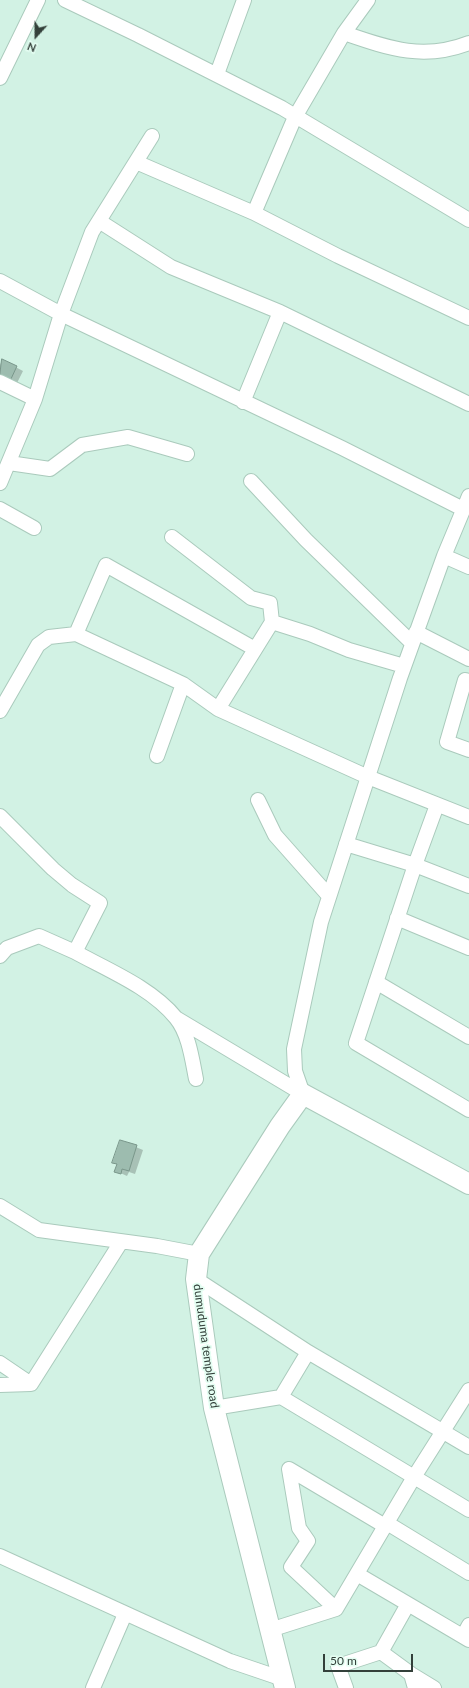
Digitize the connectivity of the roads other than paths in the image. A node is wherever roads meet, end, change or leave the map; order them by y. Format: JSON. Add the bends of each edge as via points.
{"nodes":[{"id":1,"x":38,"y":0,"type":"edge"},
{"id":2,"x":65,"y":0,"type":"edge"},
{"id":3,"x":244,"y":0,"type":"edge"},
{"id":4,"x":368,"y":0,"type":"edge"},
{"id":5,"x":344,"y":33,"type":"junction"},
{"id":6,"x":469,"y":43,"type":"edge"},
{"id":7,"x":217,"y":74,"type":"junction"},
{"id":8,"x":0,"y":78,"type":"edge"},
{"id":9,"x":295,"y":117,"type":"junction"},
{"id":10,"x":152,"y":136,"type":"dead end"},
{"id":11,"x":136,"y":162,"type":"junction"},
{"id":12,"x":254,"y":214,"type":"junction"},
{"id":13,"x":469,"y":220,"type":"edge"},
{"id":14,"x":99,"y":221,"type":"junction"},
{"id":15,"x":0,"y":281,"type":"edge"},
{"id":16,"x":280,"y":312,"type":"junction"},
{"id":17,"x":61,"y":314,"type":"junction"},
{"id":18,"x":469,"y":318,"type":"edge"},
{"id":19,"x":0,"y":382,"type":"edge"},
{"id":20,"x":35,"y":399,"type":"junction"},
{"id":21,"x":243,"y":402,"type":"junction"},
{"id":22,"x":469,"y":404,"type":"edge"},
{"id":23,"x":187,"y":454,"type":"dead end"},
{"id":24,"x":9,"y":463,"type":"junction"},
{"id":25,"x":251,"y":481,"type":"dead end"},
{"id":26,"x":0,"y":483,"type":"edge"},
{"id":27,"x":469,"y":496,"type":"edge"},
{"id":28,"x":0,"y":509,"type":"edge"},
{"id":29,"x":463,"y":509,"type":"junction"},
{"id":30,"x":34,"y":528,"type":"dead end"},
{"id":31,"x":172,"y":537,"type":"dead end"},
{"id":32,"x":444,"y":556,"type":"junction"},
{"id":33,"x":469,"y":567,"type":"edge"},
{"id":34,"x":272,"y":622,"type":"junction"},
{"id":35,"x":76,"y":634,"type":"junction"},
{"id":36,"x":414,"y":637,"type":"junction"},
{"id":37,"x":255,"y":650,"type":"junction"},
{"id":38,"x":469,"y":659,"type":"edge"},
{"id":39,"x":404,"y":666,"type":"junction"},
{"id":40,"x":469,"y":681,"type":"edge"},
{"id":41,"x":183,"y":684,"type":"junction"},
{"id":42,"x":1,"y":709,"type":"edge"},
{"id":43,"x":218,"y":709,"type":"junction"},
{"id":44,"x":469,"y":750,"type":"edge"},
{"id":45,"x":157,"y":756,"type":"dead end"},
{"id":46,"x":368,"y":777,"type":"junction"},
{"id":47,"x":258,"y":800,"type":"dead end"},
{"id":48,"x":437,"y":805,"type":"junction"},
{"id":49,"x":0,"y":816,"type":"edge"},
{"id":50,"x":469,"y":817,"type":"edge"},
{"id":51,"x":346,"y":844,"type":"junction"},
{"id":52,"x":415,"y":865,"type":"junction"},
{"id":53,"x":469,"y":886,"type":"edge"},
{"id":54,"x":329,"y":896,"type":"junction"},
{"id":55,"x":397,"y":918,"type":"junction"},
{"id":56,"x":469,"y":948,"type":"edge"},
{"id":57,"x":2,"y":949,"type":"edge"},
{"id":58,"x":76,"y":952,"type":"junction"},
{"id":59,"x":376,"y":982,"type":"junction"},
{"id":60,"x":176,"y":1018,"type":"junction"},
{"id":61,"x":469,"y":1037,"type":"edge"},
{"id":62,"x":196,"y":1079,"type":"dead end"},
{"id":63,"x":303,"y":1094,"type":"junction"},
{"id":64,"x":469,"y":1110,"type":"edge"},
{"id":65,"x":469,"y":1184,"type":"edge"},
{"id":66,"x":0,"y":1206,"type":"edge"},
{"id":67,"x":121,"y":1242,"type":"junction"},
{"id":68,"x":199,"y":1254,"type":"junction"},
{"id":69,"x":196,"y":1279,"type":"junction"},
{"id":70,"x":308,"y":1352,"type":"junction"},
{"id":71,"x":0,"y":1363,"type":"edge"},
{"id":72,"x":31,"y":1384,"type":"junction"},
{"id":73,"x":0,"y":1385,"type":"edge"},
{"id":74,"x":469,"y":1390,"type":"edge"},
{"id":75,"x":281,"y":1397,"type":"junction"},
{"id":76,"x":214,"y":1408,"type":"junction"},
{"id":77,"x":443,"y":1431,"type":"junction"},
{"id":78,"x":469,"y":1447,"type":"edge"},
{"id":79,"x":414,"y":1477,"type":"junction"},
{"id":80,"x":469,"y":1510,"type":"edge"},
{"id":81,"x":386,"y":1524,"type":"junction"},
{"id":82,"x":0,"y":1556,"type":"edge"},
{"id":83,"x":469,"y":1573,"type":"edge"},
{"id":84,"x":357,"y":1574,"type":"junction"},
{"id":85,"x":408,"y":1604,"type":"junction"},
{"id":86,"x":336,"y":1609,"type":"junction"},
{"id":87,"x":125,"y":1614,"type":"junction"},
{"id":88,"x":270,"y":1630,"type":"junction"},
{"id":89,"x":467,"y":1633,"type":"edge"},
{"id":90,"x":381,"y":1652,"type":"junction"},
{"id":91,"x":411,"y":1674,"type":"junction"},
{"id":92,"x":284,"y":1686,"type":"edge"},
{"id":93,"x":93,"y":1688,"type":"edge"},
{"id":94,"x":346,"y":1688,"type":"edge"},
{"id":95,"x":415,"y":1688,"type":"edge"},
{"id":96,"x":434,"y":1688,"type":"edge"}],
"edges":[{"from":1,"to":8,"type":"street"},
{"from":2,"to":7,"type":"street"},
{"from":3,"to":7,"type":"street"},
{"from":4,"to":5,"type":"street"},
{"from":5,"to":6,"type":"street","via":[[389,48],[414,52],[453,49]]},
{"from":5,"to":9,"type":"street"},
{"from":7,"to":9,"type":"street"},
{"from":9,"to":12,"type":"street"},
{"from":9,"to":13,"type":"street"},
{"from":10,"to":11,"type":"street"},
{"from":11,"to":12,"type":"street"},
{"from":11,"to":14,"type":"street"},
{"from":12,"to":18,"type":"street"},
{"from":14,"to":16,"type":"street","via":[[171,266]]},
{"from":14,"to":17,"type":"street","via":[[92,232]]},
{"from":15,"to":17,"type":"street"},
{"from":16,"to":21,"type":"street"},
{"from":16,"to":22,"type":"street"},
{"from":17,"to":20,"type":"street"},
{"from":17,"to":21,"type":"street"},
{"from":19,"to":20,"type":"street"},
{"from":20,"to":24,"type":"street"},
{"from":21,"to":29,"type":"street"},
{"from":23,"to":24,"type":"street","via":[[128,437],[82,445],[50,469]]},
{"from":24,"to":26,"type":"street"},
{"from":25,"to":36,"type":"street","via":[[306,540]]},
{"from":27,"to":29,"type":"street"},
{"from":28,"to":30,"type":"street"},
{"from":29,"to":32,"type":"street"},
{"from":31,"to":34,"type":"street","via":[[251,598],[270,603]]},
{"from":32,"to":33,"type":"street"},
{"from":32,"to":36,"type":"street"},
{"from":34,"to":37,"type":"street"},
{"from":34,"to":39,"type":"street","via":[[349,650]]},
{"from":35,"to":37,"type":"street","via":[[106,565]]},
{"from":35,"to":41,"type":"street"},
{"from":35,"to":42,"type":"street","via":[[49,636],[38,645]]},
{"from":36,"to":38,"type":"street"},
{"from":36,"to":39,"type":"street"},
{"from":37,"to":43,"type":"street"},
{"from":39,"to":46,"type":"street"},
{"from":40,"to":44,"type":"street","via":[[465,680],[447,742]]},
{"from":41,"to":43,"type":"street"},
{"from":41,"to":45,"type":"street"},
{"from":43,"to":46,"type":"street"},
{"from":46,"to":48,"type":"street"},
{"from":46,"to":51,"type":"street"},
{"from":47,"to":54,"type":"street","via":[[275,835]]},
{"from":48,"to":50,"type":"street"},
{"from":48,"to":52,"type":"street"},
{"from":49,"to":58,"type":"street","via":[[53,869],[100,903]]},
{"from":51,"to":52,"type":"street"},
{"from":51,"to":54,"type":"street"},
{"from":52,"to":53,"type":"street"},
{"from":52,"to":55,"type":"street"},
{"from":54,"to":63,"type":"street","via":[[321,922],[294,1049],[295,1071]]},
{"from":55,"to":56,"type":"street"},
{"from":55,"to":59,"type":"street"},
{"from":57,"to":58,"type":"street","via":[[39,936]]},
{"from":58,"to":60,"type":"street","via":[[144,989]]},
{"from":59,"to":61,"type":"street"},
{"from":59,"to":64,"type":"street","via":[[356,1043]]},
{"from":60,"to":62,"type":"street","via":[[189,1045]]},
{"from":60,"to":63,"type":"street"},
{"from":63,"to":65,"type":"street"},
{"from":63,"to":68,"type":"street","name":"dumuduma temple road"},
{"from":66,"to":67,"type":"street","via":[[39,1230]]},
{"from":67,"to":68,"type":"street"},
{"from":67,"to":72,"type":"street"},
{"from":68,"to":69,"type":"street","name":"dumuduma temple road"},
{"from":69,"to":70,"type":"street"},
{"from":69,"to":76,"type":"street","name":"dumuduma temple road"},
{"from":70,"to":75,"type":"street"},
{"from":70,"to":77,"type":"street"},
{"from":71,"to":72,"type":"street"},
{"from":72,"to":73,"type":"street"},
{"from":74,"to":77,"type":"street"},
{"from":75,"to":76,"type":"street"},
{"from":75,"to":79,"type":"street"},
{"from":76,"to":88,"type":"street","name":"dumuduma temple road"},
{"from":77,"to":78,"type":"street"},
{"from":77,"to":79,"type":"street"},
{"from":79,"to":80,"type":"street"},
{"from":79,"to":81,"type":"street"},
{"from":81,"to":83,"type":"street"},
{"from":81,"to":84,"type":"street"},
{"from":81,"to":86,"type":"street","via":[[289,1469],[299,1528],[308,1541],[291,1567]]},
{"from":82,"to":87,"type":"street"},
{"from":84,"to":85,"type":"street"},
{"from":84,"to":86,"type":"street"},
{"from":85,"to":89,"type":"street"},
{"from":85,"to":90,"type":"street"},
{"from":86,"to":88,"type":"street"},
{"from":87,"to":92,"type":"street"},
{"from":87,"to":93,"type":"street"},
{"from":88,"to":92,"type":"street","name":"dumuduma temple road"},
{"from":90,"to":91,"type":"street"},
{"from":90,"to":94,"type":"street","via":[[338,1666]]},
{"from":91,"to":95,"type":"street"},
{"from":91,"to":96,"type":"street"}]}
